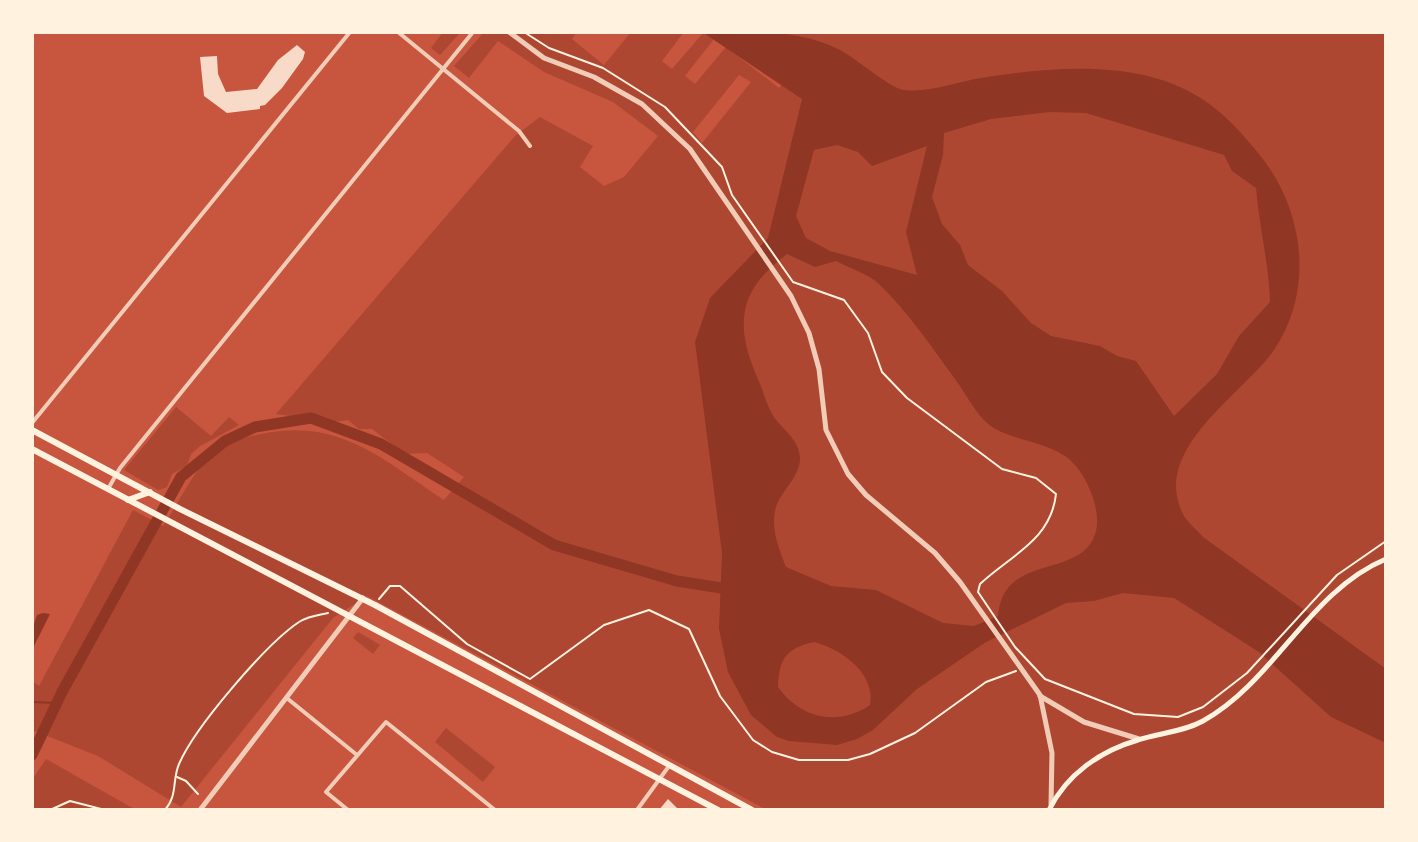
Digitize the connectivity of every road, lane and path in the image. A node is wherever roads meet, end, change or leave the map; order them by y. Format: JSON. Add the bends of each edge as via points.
{"nodes":[{"id":1,"x":350,"y":32,"type":"edge"},
{"id":2,"x":398,"y":32,"type":"edge"},
{"id":3,"x":473,"y":32,"type":"edge"},
{"id":4,"x":509,"y":32,"type":"edge"},
{"id":5,"x":442,"y":68,"type":"junction"},
{"id":6,"x":530,"y":146,"type":"dead end"},
{"id":7,"x":760,"y":236,"type":"dead end"},
{"id":8,"x":32,"y":423,"type":"edge"},
{"id":9,"x":32,"y":430,"type":"edge"},
{"id":10,"x":32,"y":449,"type":"edge"},
{"id":11,"x":116,"y":473,"type":"junction"},
{"id":12,"x":108,"y":489,"type":"junction"},
{"id":13,"x":152,"y":494,"type":"junction"},
{"id":14,"x":128,"y":500,"type":"junction"},
{"id":15,"x":1386,"y":541,"type":"edge"},
{"id":16,"x":1386,"y":559,"type":"edge"},
{"id":17,"x":363,"y":598,"type":"junction"},
{"id":18,"x":379,"y":599,"type":"dead end"},
{"id":19,"x":980,"y":604,"type":"junction"},
{"id":20,"x":333,"y":611,"type":"dead end"},
{"id":21,"x":353,"y":615,"type":"junction"},
{"id":22,"x":1015,"y":671,"type":"dead end"},
{"id":23,"x":1040,"y":695,"type":"junction"},
{"id":24,"x":288,"y":699,"type":"junction"},
{"id":25,"x":1139,"y":739,"type":"junction"},
{"id":26,"x":357,"y":755,"type":"junction"},
{"id":27,"x":669,"y":766,"type":"junction"},
{"id":28,"x":176,"y":777,"type":"junction"},
{"id":29,"x":661,"y":780,"type":"junction"},
{"id":30,"x":198,"y":794,"type":"dead end"},
{"id":31,"x":1050,"y":808,"type":"edge"},
{"id":32,"x":50,"y":810,"type":"edge"},
{"id":33,"x":105,"y":810,"type":"edge"},
{"id":34,"x":165,"y":810,"type":"edge"},
{"id":35,"x":200,"y":810,"type":"edge"},
{"id":36,"x":348,"y":810,"type":"edge"},
{"id":37,"x":495,"y":810,"type":"edge"},
{"id":38,"x":637,"y":810,"type":"edge"},
{"id":39,"x":718,"y":810,"type":"edge"},
{"id":40,"x":752,"y":810,"type":"edge"}],
"edges":[{"from":1,"to":8,"type":"street"},
{"from":2,"to":5,"type":"street"},
{"from":3,"to":5,"type":"street"},
{"from":4,"to":19,"type":"street","via":[[544,58],[616,88],[657,116],[690,149],[809,333],[826,430],[848,474],[935,553]]},
{"from":5,"to":6,"type":"street"},
{"from":5,"to":11,"type":"street"},
{"from":7,"to":19,"type":"path","via":[[803,289],[844,300],[868,333],[882,372],[907,398],[1002,469],[1036,478],[1056,494],[1048,526],[980,584]]},
{"from":9,"to":11,"type":"main road"},
{"from":10,"to":12,"type":"main road"},
{"from":11,"to":12,"type":"street"},
{"from":11,"to":13,"type":"main road"},
{"from":12,"to":14,"type":"main road"},
{"from":13,"to":14,"type":"main road"},
{"from":13,"to":17,"type":"main road"},
{"from":14,"to":21,"type":"main road"},
{"from":15,"to":19,"type":"path","via":[[1337,575],[1251,668],[1192,713],[1154,717],[1116,709],[1045,679],[1026,664]]},
{"from":16,"to":25,"type":"main road","via":[[1347,581],[1257,675],[1203,721]]},
{"from":17,"to":21,"type":"street"},
{"from":17,"to":27,"type":"main road"},
{"from":18,"to":22,"type":"path","via":[[390,586],[400,586],[467,644],[530,679],[604,625],[649,610],[689,629],[720,696],[753,740],[799,760],[848,760],[870,754],[915,733],[986,682]]},
{"from":19,"to":23,"type":"street"},
{"from":20,"to":28,"type":"path","via":[[300,621],[269,648],[196,737]]},
{"from":21,"to":24,"type":"street"},
{"from":21,"to":29,"type":"main road"},
{"from":23,"to":25,"type":"street","via":[[1084,722]]},
{"from":23,"to":31,"type":"street","via":[[1052,753]]},
{"from":24,"to":26,"type":"street"},
{"from":24,"to":35,"type":"street"},
{"from":25,"to":31,"type":"main road","via":[[1094,759],[1075,774]]},
{"from":26,"to":36,"type":"street","via":[[326,792]]},
{"from":26,"to":37,"type":"street","via":[[386,722]]},
{"from":27,"to":29,"type":"street"},
{"from":27,"to":40,"type":"main road"},
{"from":28,"to":30,"type":"path"},
{"from":28,"to":34,"type":"path","via":[[175,795]]},
{"from":29,"to":38,"type":"street"},
{"from":29,"to":39,"type":"main road"},
{"from":32,"to":33,"type":"path","via":[[70,801]]}]}
